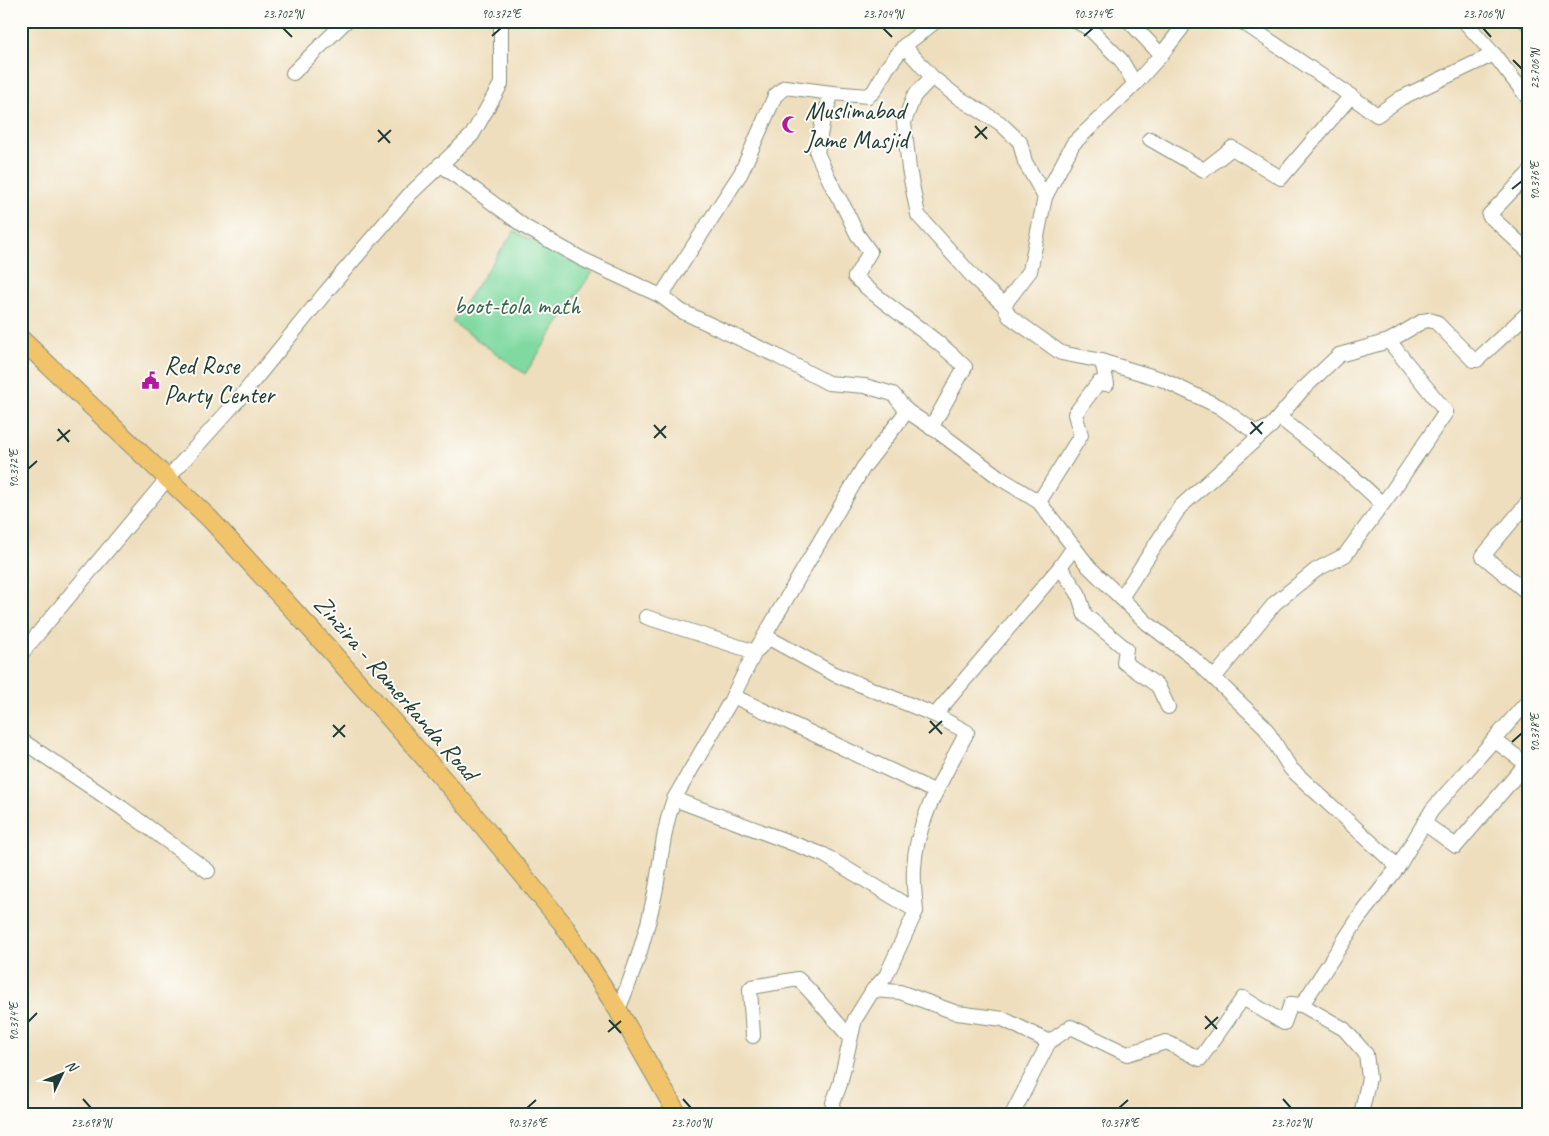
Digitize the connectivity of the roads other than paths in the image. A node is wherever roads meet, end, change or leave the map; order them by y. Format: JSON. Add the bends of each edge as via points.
{"nodes":[{"id":1,"x":346,"y":21,"type":"edge"},
{"id":2,"x":501,"y":21,"type":"edge"},
{"id":3,"x":936,"y":21,"type":"edge"},
{"id":4,"x":1076,"y":21,"type":"edge"},
{"id":5,"x":1129,"y":21,"type":"edge"},
{"id":6,"x":1182,"y":21,"type":"edge"},
{"id":7,"x":1241,"y":21,"type":"edge"},
{"id":8,"x":1464,"y":21,"type":"edge"},
{"id":9,"x":904,"y":46,"type":"junction"},
{"id":10,"x":1494,"y":54,"type":"junction"},
{"id":11,"x":1161,"y":55,"type":"junction"},
{"id":12,"x":292,"y":73,"type":"dead end"},
{"id":13,"x":932,"y":77,"type":"junction"},
{"id":14,"x":1135,"y":84,"type":"junction"},
{"id":15,"x":832,"y":93,"type":"junction"},
{"id":16,"x":1351,"y":96,"type":"junction"},
{"id":17,"x":1528,"y":98,"type":"edge"},
{"id":18,"x":1150,"y":139,"type":"dead end"},
{"id":19,"x":440,"y":164,"type":"junction"},
{"id":20,"x":1528,"y":174,"type":"edge"},
{"id":21,"x":1045,"y":197,"type":"junction"},
{"id":22,"x":1528,"y":250,"type":"edge"},
{"id":23,"x":661,"y":296,"type":"junction"},
{"id":24,"x":1004,"y":305,"type":"junction"},
{"id":25,"x":1528,"y":312,"type":"edge"},
{"id":26,"x":21,"y":339,"type":"edge"},
{"id":27,"x":1389,"y":341,"type":"junction"},
{"id":28,"x":1102,"y":361,"type":"junction"},
{"id":29,"x":907,"y":412,"type":"junction"},
{"id":30,"x":1275,"y":422,"type":"junction"},
{"id":31,"x":931,"y":428,"type":"junction"},
{"id":32,"x":168,"y":479,"type":"junction"},
{"id":33,"x":1039,"y":502,"type":"junction"},
{"id":34,"x":1528,"y":502,"type":"edge"},
{"id":35,"x":1382,"y":504,"type":"junction"},
{"id":36,"x":1074,"y":547,"type":"junction"},
{"id":37,"x":1060,"y":566,"type":"junction"},
{"id":38,"x":1528,"y":593,"type":"edge"},
{"id":39,"x":1121,"y":598,"type":"junction"},
{"id":40,"x":646,"y":617,"type":"dead end"},
{"id":41,"x":755,"y":652,"type":"junction"},
{"id":42,"x":21,"y":654,"type":"edge"},
{"id":43,"x":1214,"y":678,"type":"junction"},
{"id":44,"x":734,"y":696,"type":"junction"},
{"id":45,"x":1528,"y":702,"type":"edge"},
{"id":46,"x":1168,"y":707,"type":"dead end"},
{"id":47,"x":935,"y":715,"type":"junction"},
{"id":48,"x":21,"y":740,"type":"edge"},
{"id":49,"x":1494,"y":740,"type":"junction"},
{"id":50,"x":1527,"y":764,"type":"edge"},
{"id":51,"x":936,"y":792,"type":"junction"},
{"id":52,"x":674,"y":799,"type":"junction"},
{"id":53,"x":1424,"y":823,"type":"junction"},
{"id":54,"x":1398,"y":867,"type":"junction"},
{"id":55,"x":208,"y":871,"type":"dead end"},
{"id":56,"x":916,"y":911,"type":"junction"},
{"id":57,"x":873,"y":990,"type":"junction"},
{"id":58,"x":1302,"y":1005,"type":"junction"},
{"id":59,"x":618,"y":1010,"type":"junction"},
{"id":60,"x":753,"y":1036,"type":"dead end"},
{"id":61,"x":850,"y":1038,"type":"junction"},
{"id":62,"x":1048,"y":1042,"type":"junction"},
{"id":63,"x":674,"y":1113,"type":"edge"},
{"id":64,"x":832,"y":1115,"type":"edge"},
{"id":65,"x":1012,"y":1115,"type":"edge"},
{"id":66,"x":1361,"y":1115,"type":"edge"}],
"edges":[{"from":1,"to":12,"type":"street"},
{"from":2,"to":19,"type":"street","via":[[501,84],[472,135]]},
{"from":3,"to":9,"type":"street"},
{"from":4,"to":14,"type":"street","via":[[1090,29],[1121,60]]},
{"from":5,"to":11,"type":"street"},
{"from":6,"to":11,"type":"street","via":[[1182,28]]},
{"from":7,"to":16,"type":"street"},
{"from":8,"to":10,"type":"street"},
{"from":9,"to":13,"type":"street"},
{"from":9,"to":15,"type":"street","via":[[868,96]]},
{"from":10,"to":16,"type":"street","via":[[1401,98],[1381,115],[1374,114]]},
{"from":10,"to":17,"type":"street"},
{"from":11,"to":14,"type":"street"},
{"from":13,"to":21,"type":"street","via":[[1000,123],[1020,142],[1025,162]]},
{"from":13,"to":24,"type":"street","via":[[914,96],[904,122],[918,215],[974,278]]},
{"from":14,"to":21,"type":"street","via":[[1073,144]]},
{"from":15,"to":23,"type":"street","via":[[785,87],[775,96],[741,173]]},
{"from":15,"to":31,"type":"street","via":[[817,152],[834,190],[870,252],[855,277],[872,294],[965,366]]},
{"from":16,"to":18,"type":"street","via":[[1281,178],[1232,148],[1204,170]]},
{"from":19,"to":23,"type":"street","via":[[525,227],[582,259]]},
{"from":19,"to":32,"type":"street","via":[[403,202]]},
{"from":20,"to":22,"type":"street","via":[[1489,215]]},
{"from":21,"to":24,"type":"street","via":[[1030,271]]},
{"from":23,"to":29,"type":"street","via":[[682,311],[828,383],[866,386],[893,394]]},
{"from":24,"to":28,"type":"street","via":[[1009,316],[1062,353]]},
{"from":25,"to":27,"type":"street","via":[[1477,360],[1473,360],[1436,322],[1429,320]]},
{"from":26,"to":32,"type":"main road","name":"Zinzira - Ramerkanda Road"},
{"from":27,"to":30,"type":"street","via":[[1339,355],[1302,390]]},
{"from":27,"to":35,"type":"street","via":[[1446,412]]},
{"from":28,"to":30,"type":"street","via":[[1161,379],[1220,407],[1256,434]]},
{"from":28,"to":33,"type":"street","via":[[1107,384],[1098,383],[1075,414],[1081,435]]},
{"from":29,"to":31,"type":"street"},
{"from":29,"to":41,"type":"street","via":[[863,468]]},
{"from":30,"to":35,"type":"street","via":[[1332,460]]},
{"from":30,"to":39,"type":"street","via":[[1180,507]]},
{"from":31,"to":33,"type":"street"},
{"from":32,"to":42,"type":"street"},
{"from":32,"to":59,"type":"main road","name":"Zinzira - Ramerkanda Road","via":[[210,519],[328,648],[464,804],[563,924]]},
{"from":33,"to":36,"type":"street"},
{"from":34,"to":38,"type":"street","via":[[1483,556]]},
{"from":35,"to":43,"type":"street","via":[[1345,555],[1316,570],[1276,603]]},
{"from":36,"to":37,"type":"street"},
{"from":36,"to":39,"type":"street","via":[[1089,567]]},
{"from":37,"to":46,"type":"street","via":[[1078,593],[1085,615],[1126,649],[1124,662],[1158,686]]},
{"from":37,"to":47,"type":"street"},
{"from":39,"to":43,"type":"street"},
{"from":40,"to":41,"type":"street"},
{"from":41,"to":44,"type":"street"},
{"from":41,"to":47,"type":"street","via":[[769,638],[834,674]]},
{"from":43,"to":54,"type":"street","via":[[1264,726],[1291,769]]},
{"from":44,"to":51,"type":"street"},
{"from":44,"to":52,"type":"street"},
{"from":45,"to":49,"type":"street"},
{"from":47,"to":51,"type":"street","via":[[967,732]]},
{"from":48,"to":55,"type":"street"},
{"from":49,"to":50,"type":"street"},
{"from":49,"to":53,"type":"street"},
{"from":50,"to":53,"type":"street","via":[[1456,846]]},
{"from":51,"to":56,"type":"street","via":[[920,828],[914,868]]},
{"from":52,"to":56,"type":"street","via":[[824,855]]},
{"from":52,"to":59,"type":"street","via":[[655,894]]},
{"from":53,"to":54,"type":"street"},
{"from":54,"to":58,"type":"street","via":[[1358,919]]},
{"from":56,"to":57,"type":"street","via":[[886,976]]},
{"from":57,"to":61,"type":"street","via":[[855,1019]]},
{"from":57,"to":62,"type":"street","via":[[900,992],[958,1013],[1004,1019]]},
{"from":58,"to":62,"type":"street","via":[[1291,1004],[1284,1023],[1242,998],[1200,1059],[1166,1042],[1127,1054],[1071,1027]]},
{"from":58,"to":66,"type":"street","via":[[1344,1029],[1366,1054],[1369,1078]]},
{"from":59,"to":63,"type":"main road","name":"Zinzira - Ramerkanda Road"},
{"from":60,"to":61,"type":"street","via":[[752,986],[798,979]]},
{"from":61,"to":64,"type":"street"},
{"from":62,"to":65,"type":"street"}]}
